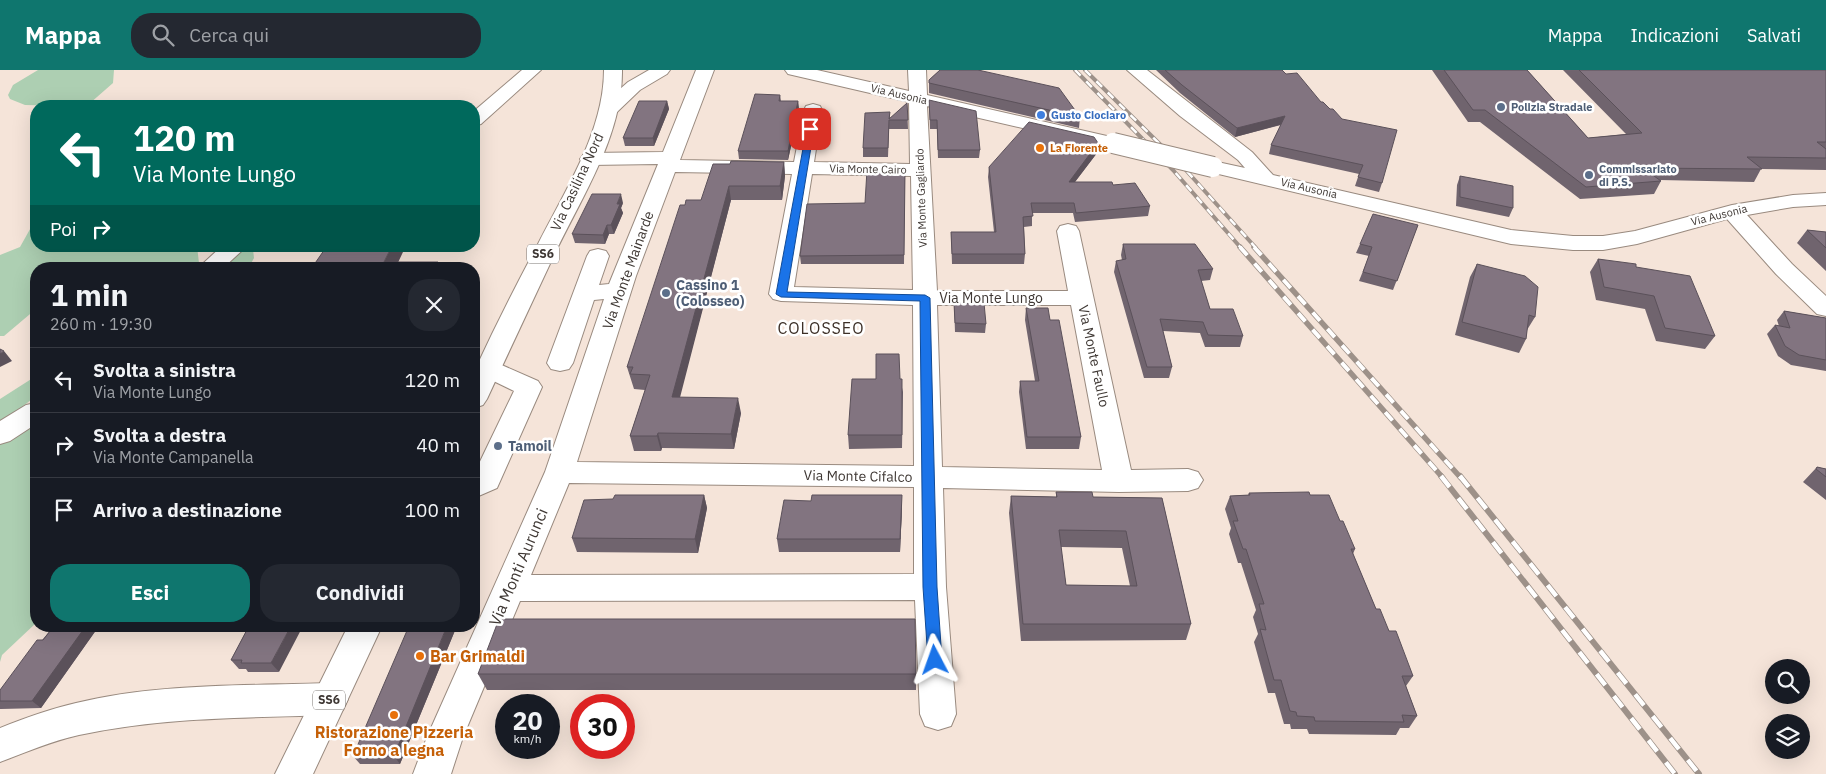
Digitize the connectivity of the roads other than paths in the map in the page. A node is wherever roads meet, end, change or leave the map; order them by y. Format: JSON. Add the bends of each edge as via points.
{"nodes":[{"id":1,"x":532,"y":70,"type":"edge"},
{"id":2,"x":613,"y":70,"type":"edge"},
{"id":3,"x":661,"y":70,"type":"edge"},
{"id":4,"x":705,"y":70,"type":"edge"},
{"id":5,"x":794,"y":70,"type":"edge"},
{"id":6,"x":918,"y":70,"type":"edge"},
{"id":7,"x":1136,"y":70,"type":"edge"},
{"id":8,"x":920,"y":98,"type":"junction"},
{"id":9,"x":610,"y":108,"type":"junction"},
{"id":10,"x":813,"y":110,"type":"dead end"},
{"id":11,"x":480,"y":115,"type":"edge"},
{"id":12,"x":590,"y":159,"type":"junction"},
{"id":13,"x":669,"y":162,"type":"junction"},
{"id":14,"x":804,"y":168,"type":"junction"},
{"id":15,"x":920,"y":170,"type":"junction"},
{"id":16,"x":1265,"y":178,"type":"junction"},
{"id":17,"x":1826,"y":199,"type":"edge"},
{"id":18,"x":1732,"y":211,"type":"junction"},
{"id":19,"x":1068,"y":230,"type":"dead end"},
{"id":20,"x":229,"y":252,"type":"edge"},
{"id":21,"x":598,"y":256,"type":"dead end"},
{"id":22,"x":217,"y":262,"type":"edge"},
{"id":23,"x":619,"y":291,"type":"junction"},
{"id":24,"x":584,"y":293,"type":"junction"},
{"id":25,"x":925,"y":298,"type":"junction"},
{"id":26,"x":1082,"y":298,"type":"junction"},
{"id":27,"x":1826,"y":309,"type":"edge"},
{"id":28,"x":560,"y":363,"type":"dead end"},
{"id":29,"x":488,"y":368,"type":"junction"},
{"id":30,"x":480,"y":386,"type":"edge"},
{"id":31,"x":30,"y":416,"type":"edge"},
{"id":32,"x":0,"y":434,"type":"edge"},
{"id":33,"x":559,"y":472,"type":"junction"},
{"id":34,"x":928,"y":477,"type":"junction"},
{"id":35,"x":1188,"y":480,"type":"dead end"},
{"id":36,"x":1119,"y":481,"type":"junction"},
{"id":37,"x":480,"y":484,"type":"edge"},
{"id":38,"x":930,"y":587,"type":"junction"},
{"id":39,"x":509,"y":588,"type":"junction"},
{"id":40,"x":362,"y":632,"type":"edge"},
{"id":41,"x":330,"y":699,"type":"junction"},
{"id":42,"x":938,"y":714,"type":"dead end"},
{"id":43,"x":0,"y":745,"type":"edge"},
{"id":44,"x":294,"y":774,"type":"edge"},
{"id":45,"x":432,"y":774,"type":"edge"}],
"edges":[{"from":1,"to":11,"type":"street"},
{"from":2,"to":9,"type":"street","name":"Via Casilina Nord","number":"SS6","via":[[615,78]]},
{"from":3,"to":9,"type":"street","via":[[634,86]]},
{"from":4,"to":13,"type":"street","name":"Via Monte Mainarde"},
{"from":5,"to":8,"type":"street","name":"Via Ausonia"},
{"from":6,"to":8,"type":"street","name":"Via Monte Gagliardo"},
{"from":7,"to":16,"type":"street","via":[[1246,156]]},
{"from":8,"to":15,"type":"street","name":"Via Monte Gagliardo"},
{"from":8,"to":16,"type":"street","name":"Via Ausonia","bridge":true},
{"from":9,"to":12,"type":"street","name":"Via Casilina Nord","number":"SS6"},
{"from":10,"to":14,"type":"street"},
{"from":12,"to":13,"type":"street","name":"Via Monte Cairo"},
{"from":12,"to":29,"type":"street","name":"Via Casilina Nord","number":"SS6"},
{"from":13,"to":14,"type":"street","name":"Via Monte Cairo"},
{"from":13,"to":23,"type":"street","name":"Via Monte Mainarde"},
{"from":14,"to":15,"type":"street","name":"Via Monte Cairo"},
{"from":14,"to":25,"type":"street","name":"Via Monte Lungo","via":[[781,294]]},
{"from":15,"to":25,"type":"street","name":"Via Monte Gagliardo"},
{"from":16,"to":18,"type":"street","name":"Via Ausonia","via":[[1511,237],[1573,243],[1603,243],[1637,237]]},
{"from":17,"to":18,"type":"street","name":"Via Ausonia"},
{"from":18,"to":27,"type":"street","via":[[1784,269]]},
{"from":19,"to":26,"type":"street","name":"Via Monte Faullo"},
{"from":20,"to":22,"type":"street"},
{"from":21,"to":24,"type":"street"},
{"from":23,"to":24,"type":"street"},
{"from":23,"to":33,"type":"street","name":"Via Monte Mainarde"},
{"from":24,"to":28,"type":"street"},
{"from":25,"to":26,"type":"street","name":"Via Monte Lungo"},
{"from":25,"to":34,"type":"street","name":"Via Monte Gagliardo"},
{"from":26,"to":36,"type":"street","name":"Via Monte Faullo"},
{"from":29,"to":30,"type":"street","name":"Via Casilina Nord","number":"SS6"},
{"from":29,"to":37,"type":"street","via":[[529,388],[487,480]]},
{"from":31,"to":32,"type":"street"},
{"from":33,"to":34,"type":"street","name":"Via Monte Cifalco"},
{"from":33,"to":39,"type":"street","name":"Via Monti Aurunci"},
{"from":34,"to":36,"type":"street","name":"Via Monte Cifalco"},
{"from":34,"to":38,"type":"street","name":"Via Monte Gagliardo"},
{"from":35,"to":36,"type":"street","name":"Via Monte Cifalco"},
{"from":38,"to":39,"type":"street"},
{"from":38,"to":42,"type":"street","name":"Via Monte Gagliardo"},
{"from":39,"to":45,"type":"street","name":"Via Monti Aurunci"},
{"from":40,"to":41,"type":"street","number":"SS6"},
{"from":41,"to":43,"type":"street","via":[[157,707],[83,717],[21,735]]},
{"from":41,"to":44,"type":"street","number":"SS6"}]}
